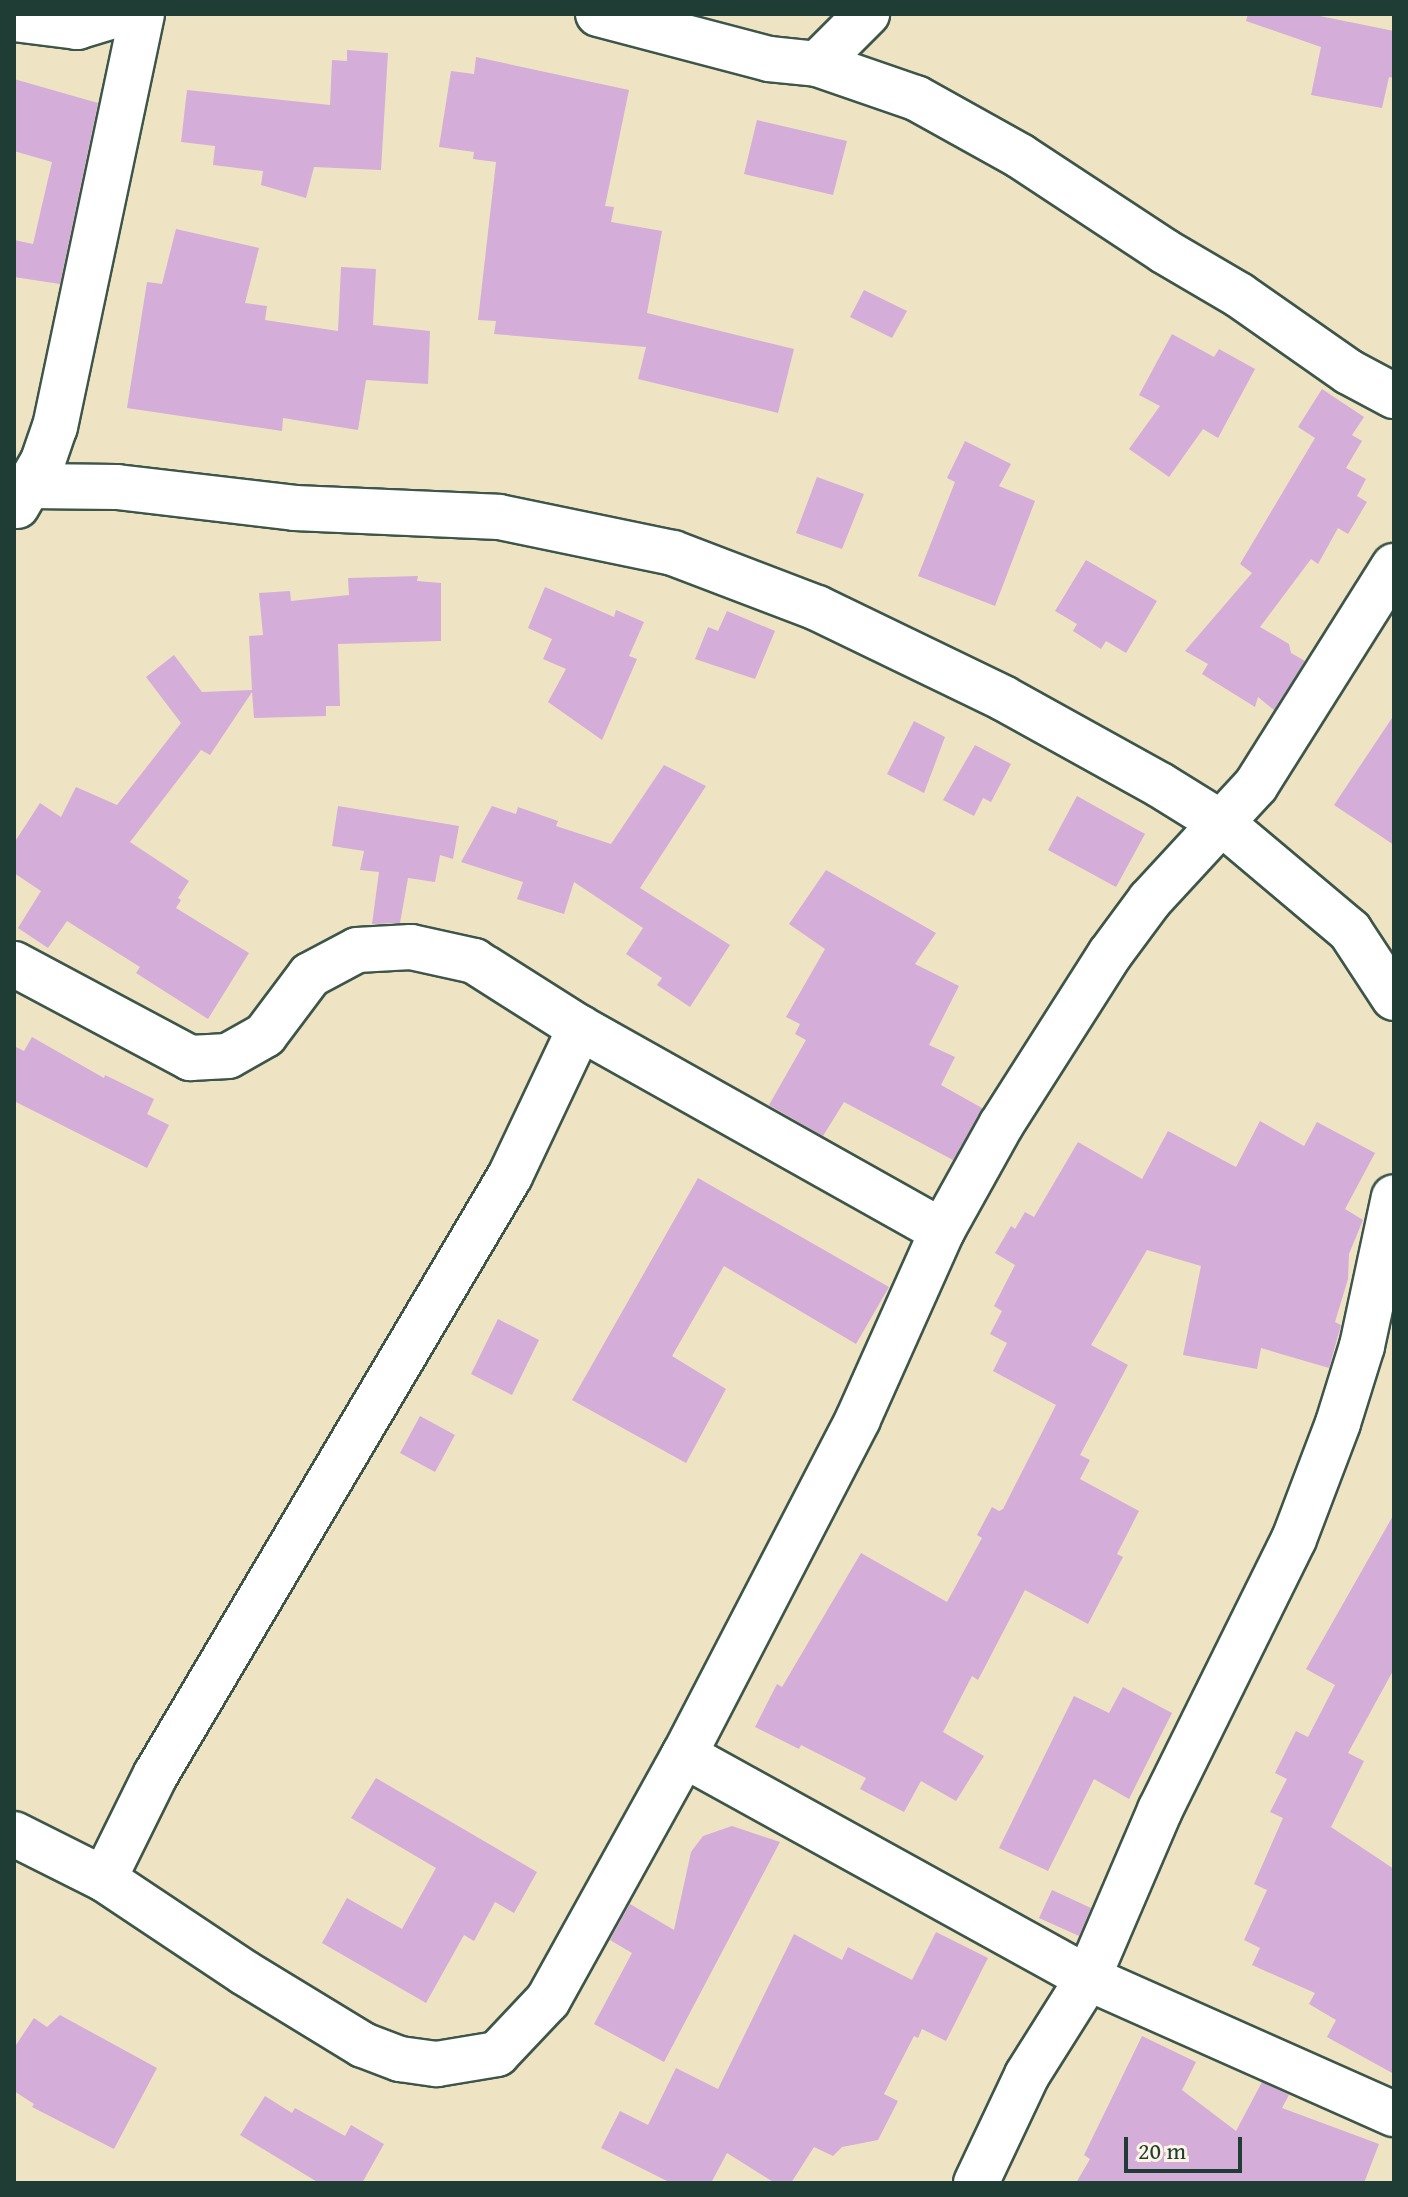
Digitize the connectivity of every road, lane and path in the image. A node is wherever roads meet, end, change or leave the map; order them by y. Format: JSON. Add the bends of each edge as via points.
{"nodes":[{"id":1,"x":120,"y":14,"type":"edge"},
{"id":2,"x":142,"y":14,"type":"edge"},
{"id":3,"x":598,"y":14,"type":"edge"},
{"id":4,"x":867,"y":14,"type":"edge"},
{"id":5,"x":14,"y":19,"type":"edge"},
{"id":6,"x":76,"y":20,"type":"edge"},
{"id":7,"x":817,"y":64,"type":"junction"},
{"id":8,"x":1394,"y":396,"type":"edge"},
{"id":9,"x":22,"y":499,"type":"edge"},
{"id":10,"x":1394,"y":566,"type":"edge"},
{"id":11,"x":1223,"y":824,"type":"junction"},
{"id":12,"x":14,"y":964,"type":"edge"},
{"id":13,"x":1394,"y":998,"type":"edge"},
{"id":14,"x":580,"y":1028,"type":"junction"},
{"id":15,"x":1394,"y":1197,"type":"edge"},
{"id":16,"x":942,"y":1231,"type":"junction"},
{"id":17,"x":684,"y":1755,"type":"junction"},
{"id":18,"x":14,"y":1834,"type":"edge"},
{"id":19,"x":104,"y":1879,"type":"junction"},
{"id":20,"x":1088,"y":1978,"type":"junction"},
{"id":21,"x":1394,"y":2114,"type":"edge"},
{"id":22,"x":976,"y":2183,"type":"edge"}],
"edges":[{"from":1,"to":6,"type":"street"},
{"from":2,"to":9,"type":"street","via":[[55,427]]},
{"from":3,"to":7,"type":"street","via":[[769,59]]},
{"from":4,"to":7,"type":"street"},
{"from":5,"to":6,"type":"street"},
{"from":7,"to":8,"type":"street","via":[[916,98],[1020,156],[1349,372]]},
{"from":9,"to":11,"type":"street","via":[[117,487],[295,508],[499,517],[673,553],[817,608],[1003,698]]},
{"from":10,"to":11,"type":"street","via":[[1256,785]]},
{"from":11,"to":13,"type":"street","via":[[1350,931]]},
{"from":11,"to":16,"type":"street","via":[[1150,900],[1110,954],[1001,1125]]},
{"from":12,"to":14,"type":"street","via":[[190,1058],[228,1056],[265,1035],[310,975],[357,950],[411,947],[474,961]]},
{"from":14,"to":16,"type":"street"},
{"from":14,"to":19,"type":"street","via":[[510,1176],[156,1774]]},
{"from":15,"to":20,"type":"street","via":[[1362,1346],[1294,1539],[1160,1810]]},
{"from":16,"to":17,"type":"street","via":[[858,1419]]},
{"from":17,"to":19,"type":"street","via":[[548,2000],[497,2054],[437,2064],[400,2059],[363,2045]]},
{"from":17,"to":20,"type":"street"},
{"from":18,"to":19,"type":"street"},
{"from":20,"to":21,"type":"street"},
{"from":20,"to":22,"type":"street","via":[[1027,2075]]}]}
